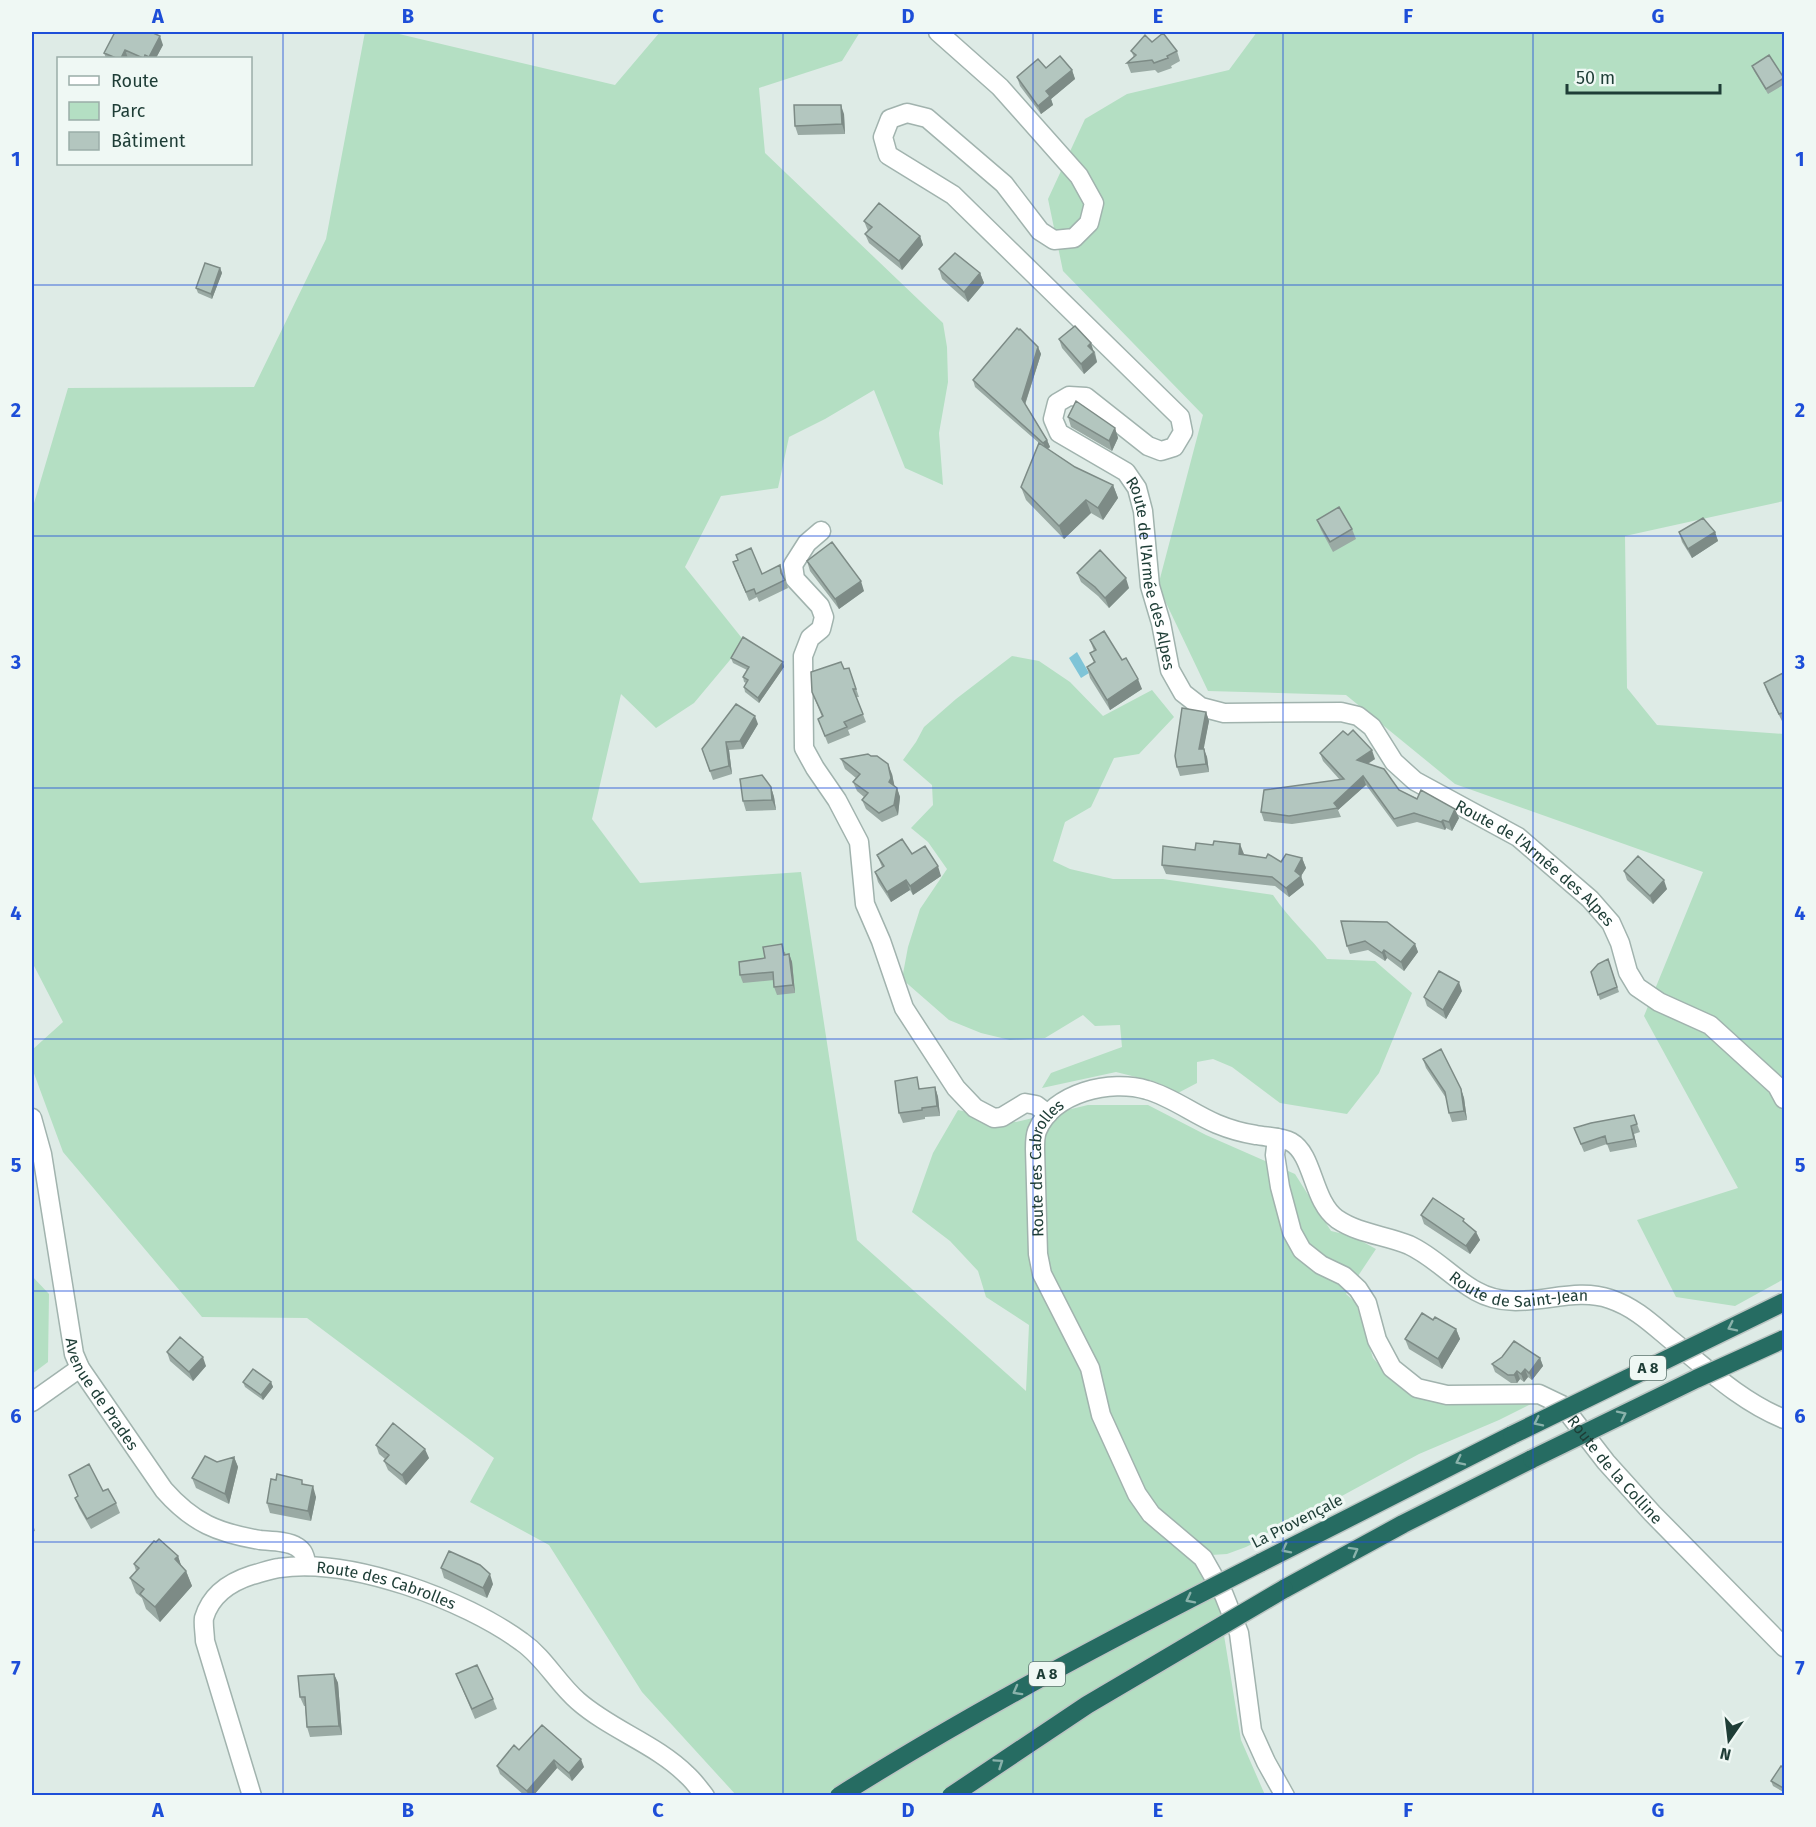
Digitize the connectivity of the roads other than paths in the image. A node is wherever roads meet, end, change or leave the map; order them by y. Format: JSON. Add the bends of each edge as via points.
{"nodes":[{"id":1,"x":938,"y":32,"type":"edge"},
{"id":2,"x":821,"y":531,"type":"dead end"},
{"id":3,"x":1785,"y":1099,"type":"edge"},
{"id":4,"x":1048,"y":1114,"type":"junction"},
{"id":5,"x":32,"y":1118,"type":"edge"},
{"id":6,"x":1277,"y":1138,"type":"junction"},
{"id":7,"x":1785,"y":1302,"type":"edge"},
{"id":8,"x":1785,"y":1339,"type":"edge"},
{"id":9,"x":80,"y":1368,"type":"junction"},
{"id":10,"x":32,"y":1402,"type":"edge"},
{"id":11,"x":1785,"y":1419,"type":"edge"},
{"id":12,"x":307,"y":1566,"type":"junction"},
{"id":13,"x":1785,"y":1647,"type":"edge"},
{"id":14,"x":252,"y":1796,"type":"edge"},
{"id":15,"x":705,"y":1796,"type":"edge"},
{"id":16,"x":838,"y":1796,"type":"edge"},
{"id":17,"x":951,"y":1796,"type":"edge"},
{"id":18,"x":1285,"y":1796,"type":"edge"}],
"edges":[{"from":1,"to":3,"type":"street","name":"Route de l'Armée des Alpes","via":[[1000,87],[1079,176],[1094,203],[1089,223],[1074,238],[1054,240],[1040,231],[1004,184],[927,118],[907,113],[891,119],[883,137],[888,155],[953,195],[1180,417],[1183,432],[1174,447],[1161,451],[1148,446],[1086,397],[1069,396],[1057,404],[1053,419],[1059,434],[1126,472],[1137,488],[1150,586],[1170,670],[1183,693],[1201,706],[1224,712],[1341,712],[1358,716],[1372,727],[1394,762],[1414,781],[1518,837],[1590,899],[1611,923],[1637,987],[1659,1002],[1710,1025],[1777,1086]]},
{"from":2,"to":4,"type":"street","via":[[807,543],[793,565],[795,579],[820,606],[824,617],[821,629],[810,638],[803,656],[804,747],[860,842],[865,904],[904,1008],[956,1088],[975,1108],[994,1118],[1025,1103]]},
{"from":4,"to":6,"type":"street","name":"Route des Cabrolles","via":[[1063,1101],[1096,1089],[1127,1085],[1150,1090],[1217,1124]]},
{"from":4,"to":18,"type":"street","name":"Route des Cabrolles","via":[[1037,1132],[1035,1149],[1042,1274],[1090,1368],[1101,1414],[1137,1494],[1151,1514],[1203,1558],[1224,1595],[1239,1633],[1252,1731]]},
{"from":5,"to":9,"type":"street","name":"Avenue de Prades","via":[[42,1154],[74,1354]]},
{"from":6,"to":11,"type":"street","name":"Route de Saint-Jean","via":[[1292,1142],[1303,1154],[1322,1203],[1351,1228],[1408,1245],[1431,1257],[1477,1292],[1501,1300],[1530,1302],[1583,1294],[1633,1308],[1736,1394]]},
{"from":6,"to":13,"type":"street","name":"Route de la Colline","via":[[1275,1155],[1280,1187],[1292,1232],[1302,1250],[1358,1289],[1392,1368],[1417,1388],[1447,1395],[1539,1394],[1562,1405],[1652,1513]]},
{"from":7,"to":16,"type":"highway","name":"La Provençale","number":"A 8","one_way":true,"bridge":true,"via":[[1260,1563],[1034,1681]]},
{"from":17,"to":8,"type":"highway","number":"A 8","one_way":true,"bridge":true,"via":[[1087,1705],[1402,1524]]},
{"from":9,"to":10,"type":"street"},
{"from":9,"to":12,"type":"street","name":"Avenue de Prades","via":[[180,1508],[232,1536],[295,1545],[304,1553]]},
{"from":12,"to":14,"type":"street","name":"Route des Cabrolles","via":[[278,1568],[239,1579],[221,1589],[204,1620],[205,1641]]},
{"from":12,"to":15,"type":"street","name":"Route des Cabrolles","via":[[377,1576],[468,1610],[493,1624],[541,1657],[578,1701],[687,1774]]}]}
